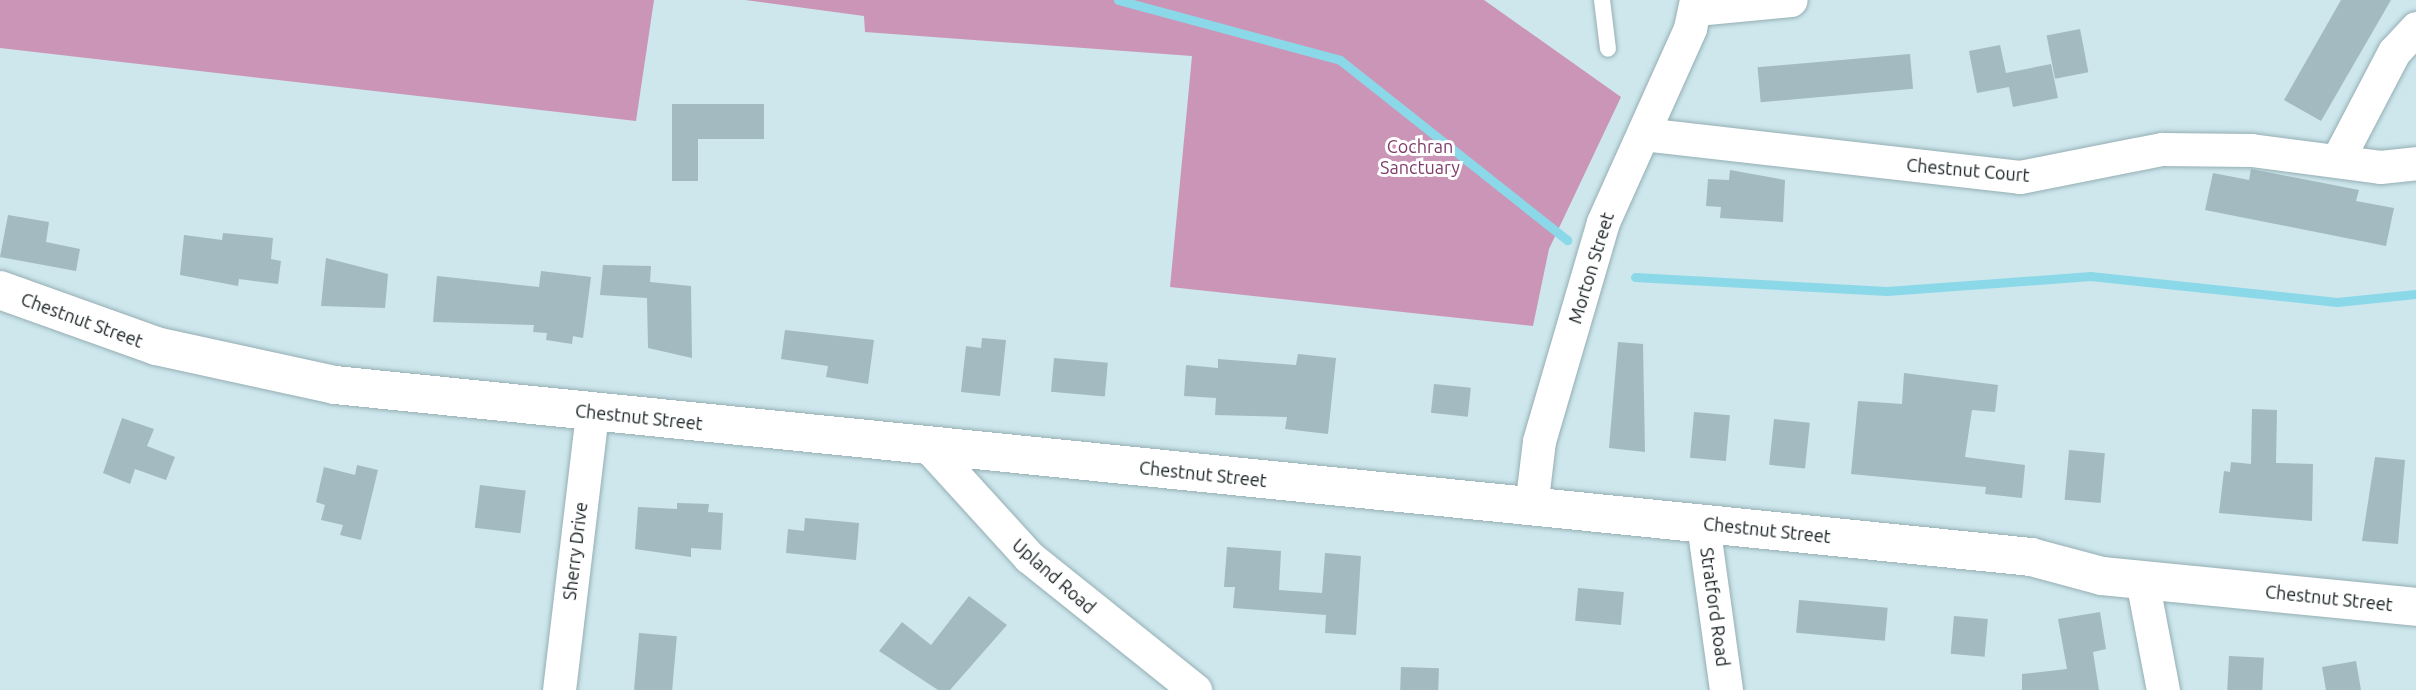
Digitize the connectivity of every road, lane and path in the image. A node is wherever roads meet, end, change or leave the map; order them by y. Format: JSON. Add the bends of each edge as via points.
{"nodes":[{"id":1,"x":1602,"y":0,"type":"edge"},
{"id":2,"x":1791,"y":0,"type":"edge"},
{"id":3,"x":1696,"y":5,"type":"edge"},
{"id":4,"x":2416,"y":28,"type":"edge"},
{"id":5,"x":1608,"y":49,"type":"dead end"},
{"id":6,"x":1643,"y":134,"type":"junction"},
{"id":7,"x":2339,"y":159,"type":"junction"},
{"id":8,"x":2416,"y":163,"type":"edge"},
{"id":9,"x":0,"y":290,"type":"edge"},
{"id":10,"x":592,"y":413,"type":"junction"},
{"id":11,"x":929,"y":447,"type":"junction"},
{"id":12,"x":1531,"y":507,"type":"junction"},
{"id":13,"x":1703,"y":524,"type":"junction"},
{"id":14,"x":2142,"y":580,"type":"junction"},
{"id":15,"x":2416,"y":607,"type":"edge"},
{"id":16,"x":559,"y":690,"type":"edge"},
{"id":17,"x":1195,"y":690,"type":"edge"},
{"id":18,"x":1726,"y":690,"type":"edge"},
{"id":19,"x":2163,"y":690,"type":"edge"}],
"edges":[{"from":1,"to":5,"type":"lane"},
{"from":2,"to":3,"type":"street"},
{"from":3,"to":6,"type":"street","name":"Morton Street"},
{"from":4,"to":7,"type":"street","via":[[2394,52]]},
{"from":6,"to":7,"type":"street","name":"Chestnut Court","via":[[2020,177],[2162,149]]},
{"from":6,"to":12,"type":"street","name":"Morton Street","via":[[1603,222],[1539,441]]},
{"from":7,"to":8,"type":"street","name":"Chestnut Court","via":[[2380,167]]},
{"from":9,"to":10,"type":"street","name":"Chestnut Street","via":[[248,370]]},
{"from":10,"to":11,"type":"street","name":"Chestnut Street"},
{"from":10,"to":16,"type":"street","name":"Sherry Drive"},
{"from":11,"to":12,"type":"street","name":"Chestnut Street"},
{"from":11,"to":17,"type":"street","name":"Upland Road","via":[[1029,557]]},
{"from":12,"to":13,"type":"street","name":"Chestnut Street"},
{"from":13,"to":14,"type":"street","name":"Chestnut Street","via":[[2031,557]]},
{"from":13,"to":18,"type":"street","name":"Stratford Road"},
{"from":14,"to":15,"type":"street","name":"Chestnut Street"},
{"from":14,"to":19,"type":"street"}]}
